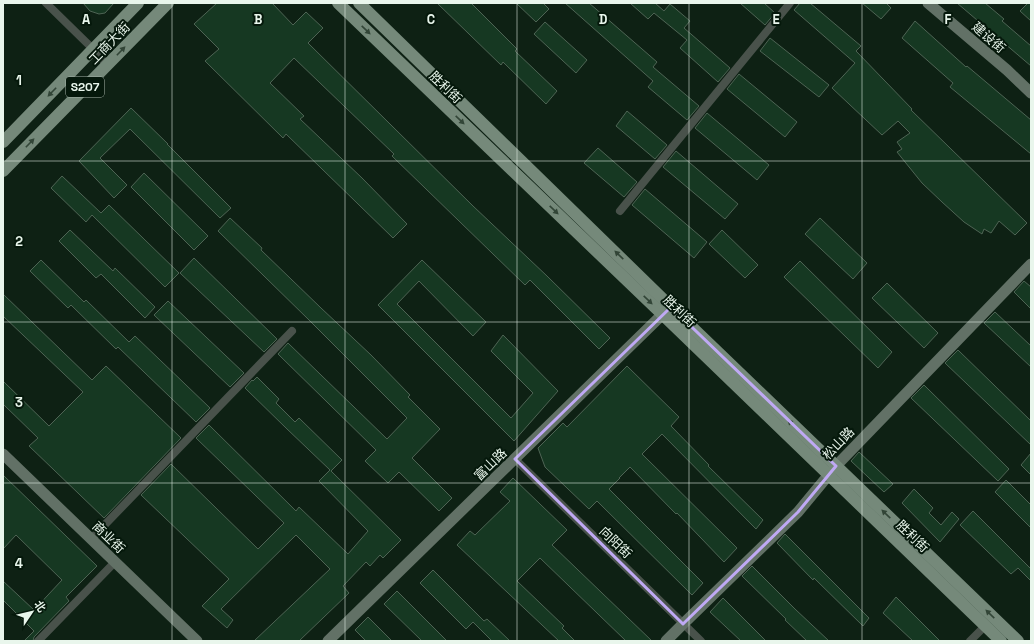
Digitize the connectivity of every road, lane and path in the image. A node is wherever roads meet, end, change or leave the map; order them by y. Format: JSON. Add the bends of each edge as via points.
{"nodes":[{"id":1,"x":46,"y":3,"type":"edge"},
{"id":2,"x":138,"y":3,"type":"edge"},
{"id":3,"x":168,"y":3,"type":"edge"},
{"id":4,"x":338,"y":3,"type":"edge"},
{"id":5,"x":360,"y":3,"type":"edge"},
{"id":6,"x":790,"y":3,"type":"edge"},
{"id":7,"x":928,"y":3,"type":"edge"},
{"id":8,"x":93,"y":49,"type":"junction"},
{"id":9,"x":107,"y":65,"type":"junction"},
{"id":10,"x":1031,"y":93,"type":"edge"},
{"id":11,"x":3,"y":142,"type":"edge"},
{"id":12,"x":3,"y":171,"type":"edge"},
{"id":13,"x":620,"y":211,"type":"dead end"},
{"id":14,"x":1031,"y":264,"type":"edge"},
{"id":15,"x":667,"y":311,"type":"junction"},
{"id":16,"x":292,"y":331,"type":"dead end"},
{"id":17,"x":3,"y":454,"type":"edge"},
{"id":18,"x":515,"y":459,"type":"junction"},
{"id":19,"x":832,"y":470,"type":"junction"},
{"id":20,"x":91,"y":539,"type":"junction"},
{"id":21,"x":115,"y":562,"type":"junction"},
{"id":22,"x":683,"y":624,"type":"junction"},
{"id":23,"x":985,"y":626,"type":"junction"},
{"id":24,"x":38,"y":641,"type":"edge"},
{"id":25,"x":197,"y":641,"type":"edge"},
{"id":26,"x":328,"y":641,"type":"edge"},
{"id":27,"x":666,"y":641,"type":"edge"},
{"id":28,"x":701,"y":641,"type":"edge"},
{"id":29,"x":970,"y":641,"type":"edge"},
{"id":30,"x":1001,"y":641,"type":"edge"},
{"id":31,"x":1018,"y":641,"type":"edge"}],
"edges":[{"from":1,"to":8,"type":"street"},
{"from":2,"to":8,"type":"main road","name":"工商大街","number":"S207"},
{"from":9,"to":3,"type":"main road","name":"工商大街","number":"S207","one_way":true},
{"from":4,"to":15,"type":"main road","name":"胜利街","one_way":true},
{"from":15,"to":5,"type":"main road","name":"胜利街","one_way":true},
{"from":6,"to":13,"type":"street"},
{"from":7,"to":10,"type":"street","name":"建设街"},
{"from":8,"to":9,"type":"street"},
{"from":8,"to":11,"type":"main road","name":"工商大街","number":"S207","one_way":true},
{"from":12,"to":9,"type":"main road","name":"工商大街","number":"S207","one_way":true},
{"from":14,"to":19,"type":"street","name":"松山路"},
{"from":15,"to":18,"type":"street","name":"富山路"},
{"from":15,"to":19,"type":"main road","name":"胜利街"},
{"from":16,"to":20,"type":"street"},
{"from":17,"to":20,"type":"street","name":"商业街"},
{"from":18,"to":22,"type":"street","name":"向阳街"},
{"from":18,"to":26,"type":"street","name":"富山路"},
{"from":19,"to":22,"type":"street","name":"松山路","via":[[798,512]]},
{"from":19,"to":23,"type":"main road","name":"胜利街"},
{"from":31,"to":19,"type":"main road","name":"胜利街","one_way":true},
{"from":20,"to":21,"type":"street","name":"商业街"},
{"from":21,"to":24,"type":"street"},
{"from":21,"to":25,"type":"street","name":"商业街"},
{"from":22,"to":27,"type":"street","name":"松山路"},
{"from":22,"to":28,"type":"street","name":"向阳街"},
{"from":23,"to":29,"type":"street"},
{"from":23,"to":30,"type":"main road","name":"胜利街"}]}
